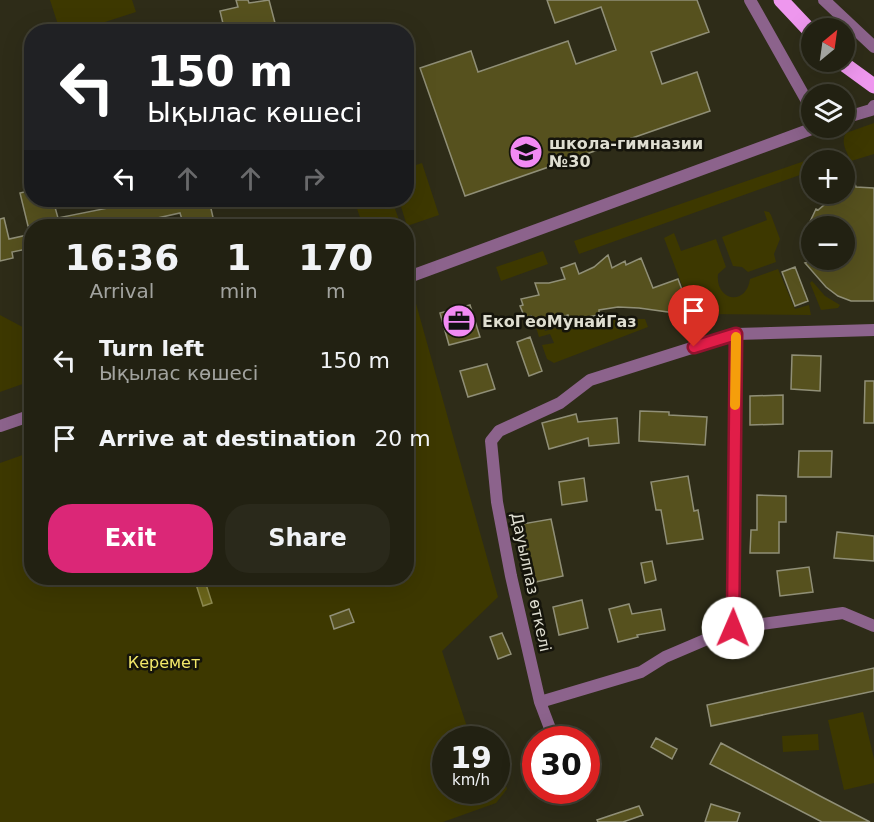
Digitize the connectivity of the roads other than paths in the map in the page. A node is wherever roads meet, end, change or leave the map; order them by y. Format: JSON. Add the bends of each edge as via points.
{"nodes":[{"id":1,"x":750,"y":0,"type":"edge"},
{"id":2,"x":781,"y":0,"type":"edge"},
{"id":3,"x":824,"y":0,"type":"edge"},
{"id":4,"x":801,"y":21,"type":"edge"},
{"id":5,"x":874,"y":47,"type":"edge"},
{"id":6,"x":855,"y":72,"type":"edge"},
{"id":7,"x":874,"y":86,"type":"edge"},
{"id":8,"x":801,"y":90,"type":"edge"},
{"id":9,"x":874,"y":106,"type":"edge"},
{"id":10,"x":855,"y":115,"type":"edge"},
{"id":11,"x":801,"y":133,"type":"edge"},
{"id":12,"x":414,"y":275,"type":"edge"},
{"id":13,"x":874,"y":330,"type":"edge"},
{"id":14,"x":736,"y":334,"type":"junction"},
{"id":15,"x":24,"y":418,"type":"edge"},
{"id":16,"x":0,"y":426,"type":"edge"},
{"id":17,"x":874,"y":626,"type":"edge"},
{"id":18,"x":733,"y":628,"type":"junction"},
{"id":19,"x":540,"y":702,"type":"junction"},
{"id":20,"x":549,"y":726,"type":"edge"}],
"edges":[{"from":1,"to":8,"type":"street"},
{"from":2,"to":4,"type":"main road"},
{"from":3,"to":5,"type":"street"},
{"from":6,"to":7,"type":"main road"},
{"from":9,"to":10,"type":"street"},
{"from":11,"to":12,"type":"street"},
{"from":13,"to":14,"type":"street"},
{"from":14,"to":18,"type":"street"},
{"from":14,"to":19,"type":"street","name":"Дауылпаз өткелі","via":[[590,380],[560,403],[499,431],[491,441],[497,502]]},
{"from":15,"to":16,"type":"street"},
{"from":17,"to":18,"type":"street","via":[[843,613]]},
{"from":18,"to":19,"type":"street","via":[[665,657],[641,672]]},
{"from":19,"to":20,"type":"street","name":"Дауылпаз өткелі"}]}
